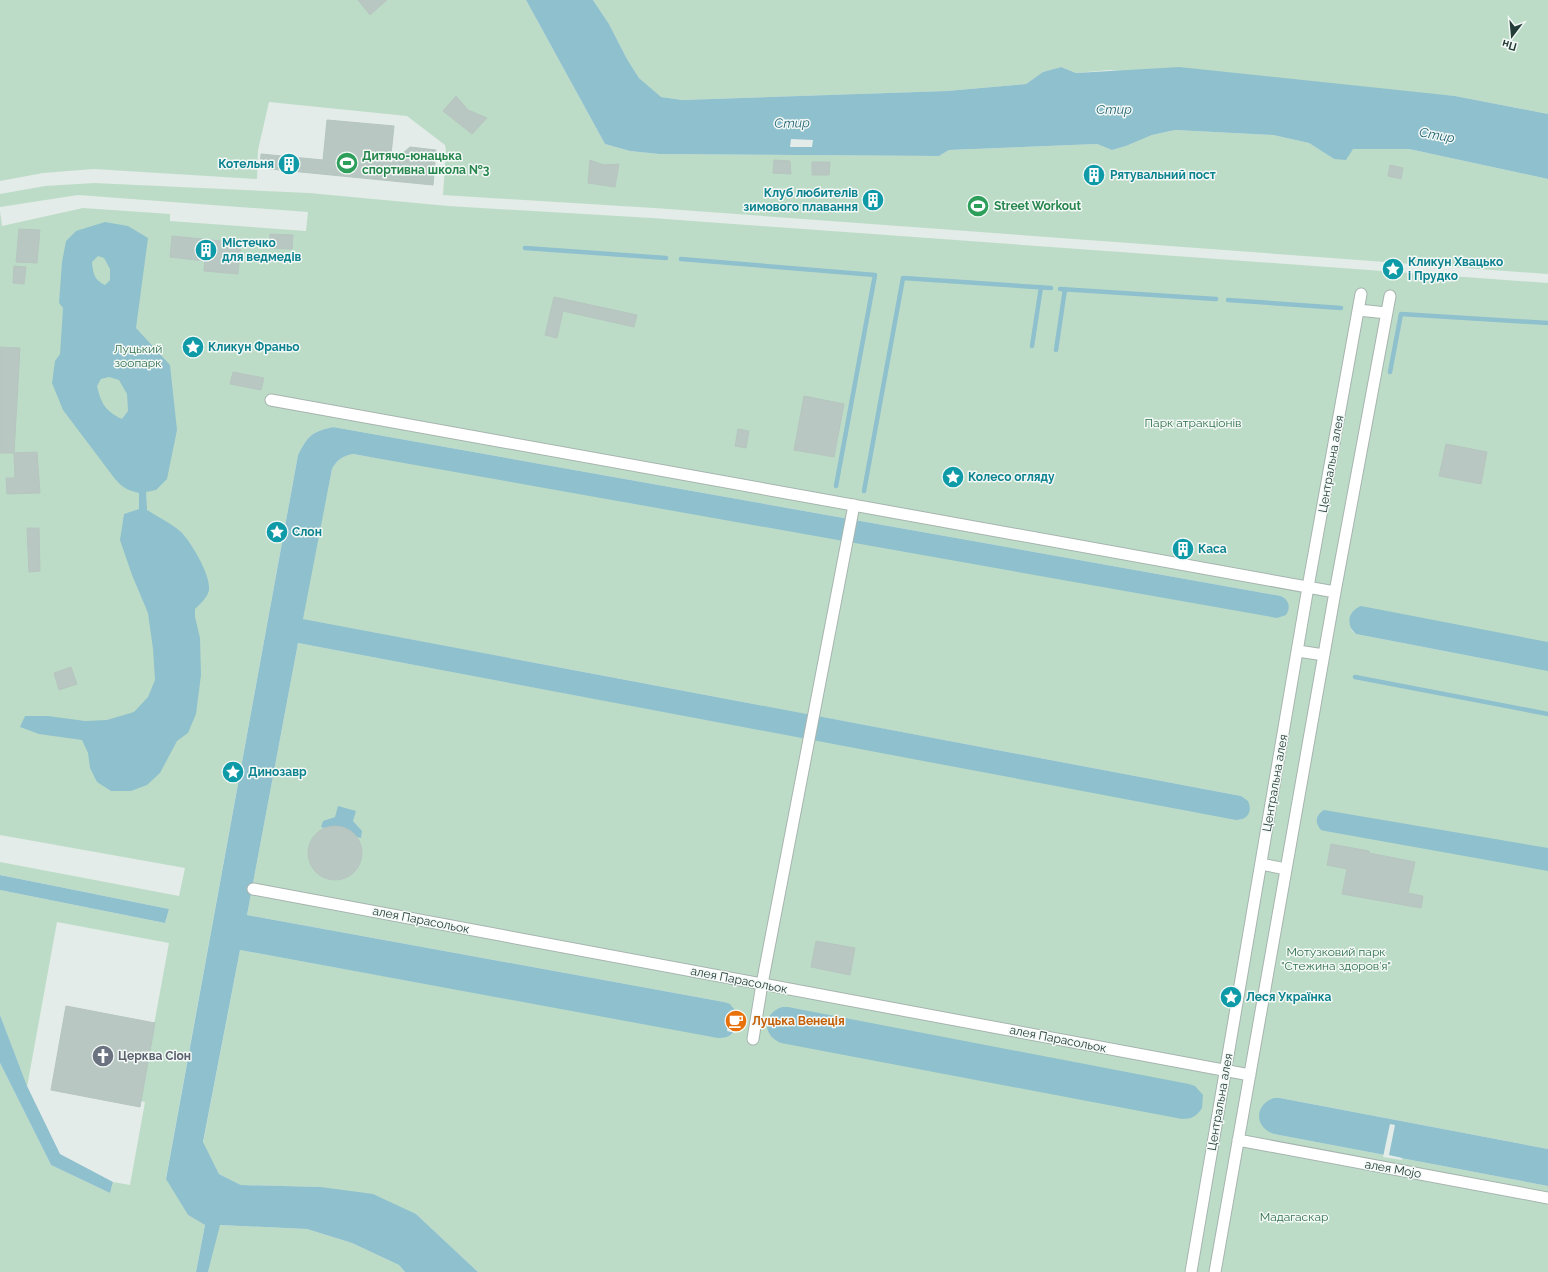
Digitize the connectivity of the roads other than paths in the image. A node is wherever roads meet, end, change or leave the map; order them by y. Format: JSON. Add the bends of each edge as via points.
{"nodes":[{"id":1,"x":1362,"y":294,"type":"dead end"},
{"id":2,"x":1390,"y":296,"type":"dead end"},
{"id":3,"x":1358,"y":310,"type":"junction"},
{"id":4,"x":1387,"y":313,"type":"junction"},
{"id":5,"x":270,"y":400,"type":"dead end"},
{"id":6,"x":854,"y":505,"type":"junction"},
{"id":7,"x":1308,"y":588,"type":"junction"},
{"id":8,"x":1335,"y":592,"type":"junction"},
{"id":9,"x":1298,"y":651,"type":"junction"},
{"id":10,"x":1324,"y":655,"type":"junction"},
{"id":11,"x":1261,"y":864,"type":"junction"},
{"id":12,"x":1286,"y":869,"type":"junction"},
{"id":13,"x":253,"y":889,"type":"dead end"},
{"id":14,"x":762,"y":984,"type":"junction"},
{"id":15,"x":753,"y":1039,"type":"dead end"},
{"id":16,"x":1225,"y":1070,"type":"junction"},
{"id":17,"x":1250,"y":1075,"type":"junction"},
{"id":18,"x":1238,"y":1140,"type":"junction"},
{"id":19,"x":1548,"y":1198,"type":"edge"},
{"id":20,"x":1191,"y":1272,"type":"edge"},
{"id":21,"x":1215,"y":1272,"type":"edge"}],
"edges":[{"from":1,"to":3,"type":"street","name":"Центральна алея"},
{"from":2,"to":4,"type":"street","name":"Центральна алея"},
{"from":3,"to":4,"type":"street"},
{"from":3,"to":7,"type":"street","name":"Центральна алея"},
{"from":4,"to":8,"type":"street","name":"Центральна алея"},
{"from":5,"to":6,"type":"street"},
{"from":6,"to":7,"type":"street"},
{"from":6,"to":14,"type":"street"},
{"from":7,"to":8,"type":"street"},
{"from":7,"to":9,"type":"street","name":"Центральна алея"},
{"from":8,"to":10,"type":"street","name":"Центральна алея"},
{"from":9,"to":10,"type":"street"},
{"from":9,"to":11,"type":"street","name":"Центральна алея"},
{"from":10,"to":12,"type":"street","name":"Центральна алея"},
{"from":11,"to":12,"type":"street"},
{"from":11,"to":16,"type":"street","name":"Центральна алея"},
{"from":12,"to":17,"type":"street","name":"Центральна алея"},
{"from":13,"to":14,"type":"street","name":"алея Парасольок"},
{"from":14,"to":15,"type":"street"},
{"from":14,"to":16,"type":"street","name":"алея Парасольок"},
{"from":16,"to":17,"type":"street","name":"алея Парасольок"},
{"from":16,"to":20,"type":"street","name":"Центральна алея"},
{"from":17,"to":18,"type":"street","name":"Центральна алея"},
{"from":18,"to":19,"type":"street","name":"алея Mojo"},
{"from":18,"to":21,"type":"street","name":"Центральна алея"}]}
